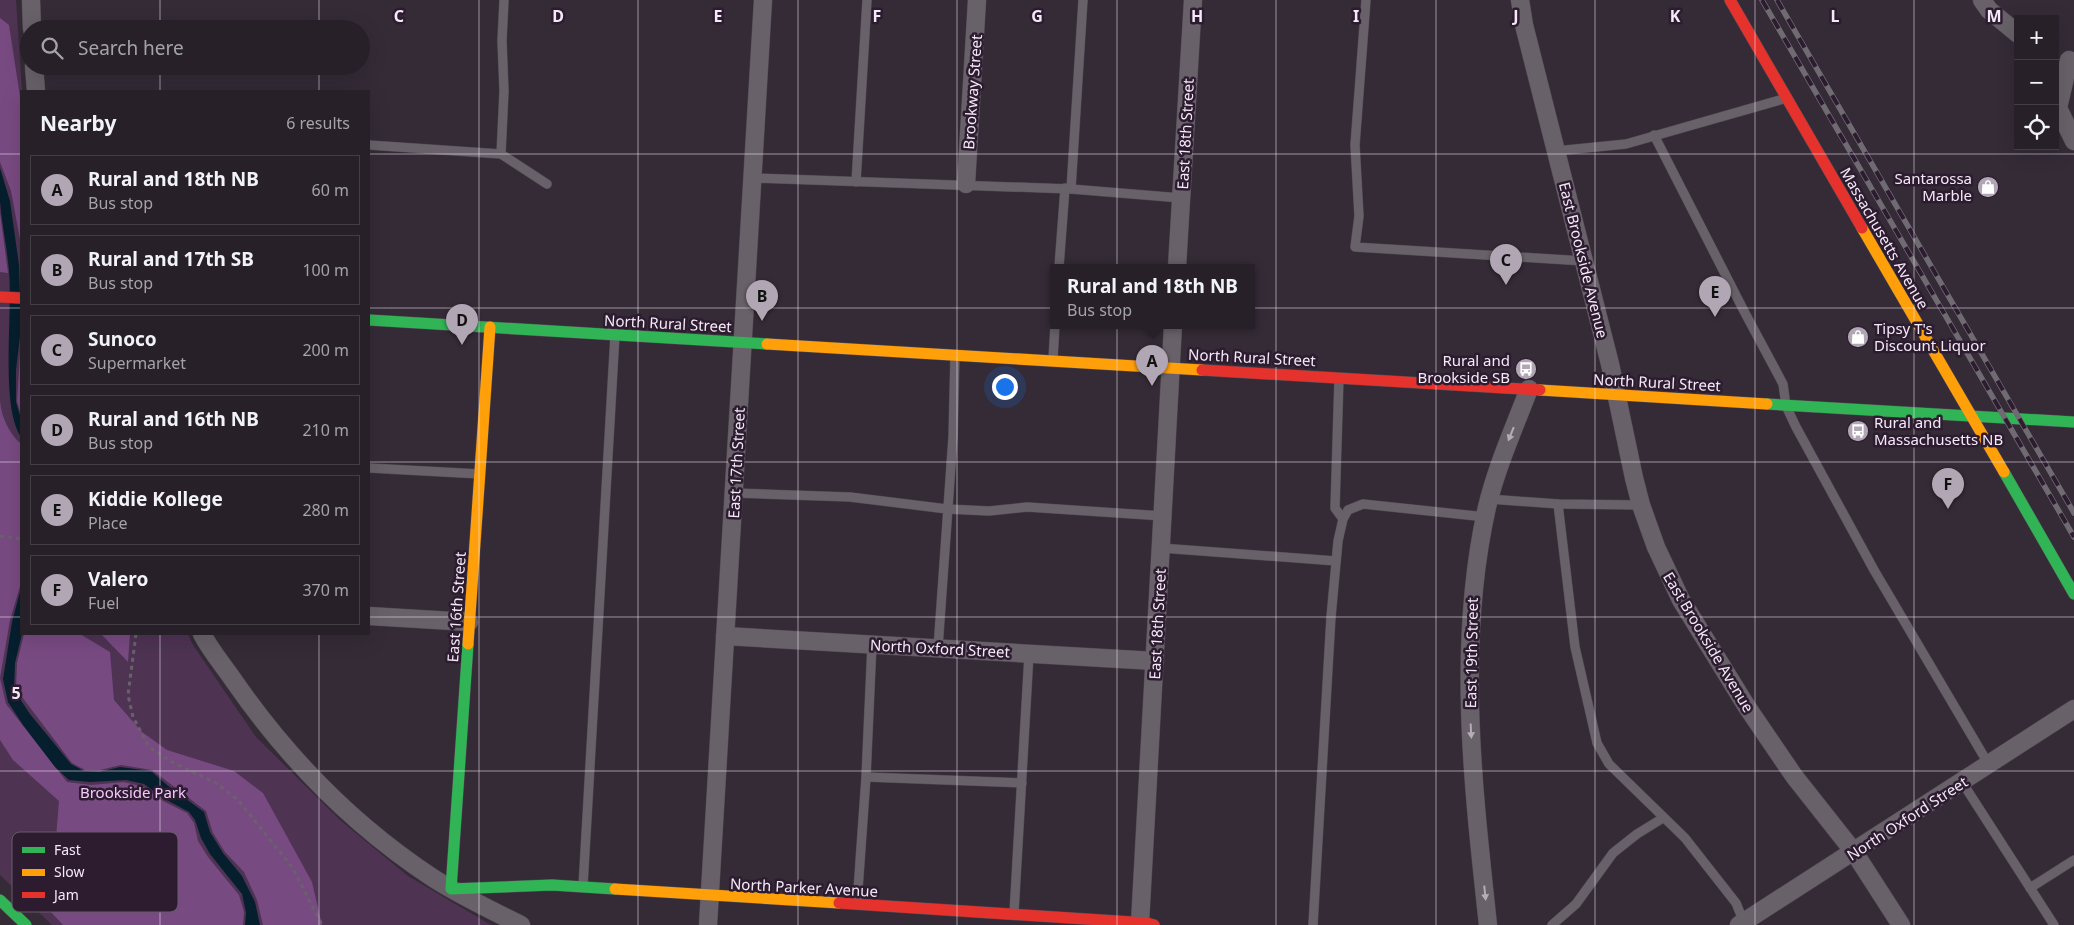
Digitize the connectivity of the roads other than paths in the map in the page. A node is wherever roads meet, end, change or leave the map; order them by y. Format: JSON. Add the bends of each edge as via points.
{"nodes":[{"id":1,"x":31,"y":0,"type":"edge"},
{"id":2,"x":504,"y":0,"type":"edge"},
{"id":3,"x":763,"y":0,"type":"edge"},
{"id":4,"x":867,"y":0,"type":"edge"},
{"id":5,"x":971,"y":0,"type":"edge"},
{"id":6,"x":977,"y":0,"type":"edge"},
{"id":7,"x":1083,"y":0,"type":"edge"},
{"id":8,"x":1192,"y":0,"type":"edge"},
{"id":9,"x":1366,"y":0,"type":"edge"},
{"id":10,"x":1520,"y":0,"type":"edge"},
{"id":11,"x":1730,"y":0,"type":"edge"},
{"id":12,"x":1982,"y":0,"type":"edge"},
{"id":13,"x":32,"y":20,"type":"edge"},
{"id":14,"x":2014,"y":31,"type":"edge"},
{"id":15,"x":2066,"y":59,"type":"edge"},
{"id":16,"x":35,"y":75,"type":"edge"},
{"id":17,"x":36,"y":90,"type":"edge"},
{"id":18,"x":1787,"y":98,"type":"junction"},
{"id":19,"x":1654,"y":135,"type":"junction"},
{"id":20,"x":2074,"y":141,"type":"edge"},
{"id":21,"x":370,"y":145,"type":"edge"},
{"id":22,"x":1556,"y":151,"type":"junction"},
{"id":23,"x":501,"y":154,"type":"junction"},
{"id":24,"x":752,"y":178,"type":"junction"},
{"id":25,"x":856,"y":182,"type":"junction"},
{"id":26,"x":547,"y":184,"type":"dead end"},
{"id":27,"x":966,"y":184,"type":"junction"},
{"id":28,"x":1068,"y":189,"type":"junction"},
{"id":29,"x":1181,"y":198,"type":"junction"},
{"id":30,"x":1584,"y":262,"type":"junction"},
{"id":31,"x":1059,"y":264,"type":"edge"},
{"id":32,"x":1176,"y":264,"type":"edge"},
{"id":33,"x":0,"y":297,"type":"edge"},
{"id":34,"x":20,"y":298,"type":"edge"},
{"id":35,"x":370,"y":320,"type":"edge"},
{"id":36,"x":490,"y":327,"type":"junction"},
{"id":37,"x":1055,"y":329,"type":"edge"},
{"id":38,"x":1173,"y":329,"type":"edge"},
{"id":39,"x":616,"y":334,"type":"junction"},
{"id":40,"x":743,"y":342,"type":"junction"},
{"id":41,"x":955,"y":355,"type":"junction"},
{"id":42,"x":1053,"y":360,"type":"junction"},
{"id":43,"x":1170,"y":368,"type":"junction"},
{"id":44,"x":1339,"y":378,"type":"junction"},
{"id":45,"x":1529,"y":389,"type":"junction"},
{"id":46,"x":1617,"y":394,"type":"junction"},
{"id":47,"x":1785,"y":404,"type":"junction"},
{"id":48,"x":1971,"y":416,"type":"junction"},
{"id":49,"x":2074,"y":422,"type":"edge"},
{"id":50,"x":370,"y":468,"type":"edge"},
{"id":51,"x":480,"y":474,"type":"junction"},
{"id":52,"x":734,"y":493,"type":"junction"},
{"id":53,"x":1489,"y":499,"type":"junction"},
{"id":54,"x":1558,"y":504,"type":"junction"},
{"id":55,"x":1641,"y":505,"type":"junction"},
{"id":56,"x":947,"y":509,"type":"junction"},
{"id":57,"x":1163,"y":516,"type":"junction"},
{"id":58,"x":1486,"y":517,"type":"junction"},
{"id":59,"x":1343,"y":519,"type":"junction"},
{"id":60,"x":1161,"y":548,"type":"junction"},
{"id":61,"x":1336,"y":561,"type":"junction"},
{"id":62,"x":2074,"y":594,"type":"edge"},
{"id":63,"x":370,"y":616,"type":"edge"},
{"id":64,"x":469,"y":622,"type":"junction"},
{"id":65,"x":203,"y":635,"type":"edge"},
{"id":66,"x":726,"y":636,"type":"junction"},
{"id":67,"x":872,"y":644,"type":"junction"},
{"id":68,"x":938,"y":648,"type":"junction"},
{"id":69,"x":1029,"y":654,"type":"junction"},
{"id":70,"x":1154,"y":661,"type":"junction"},
{"id":71,"x":2074,"y":709,"type":"edge"},
{"id":72,"x":1988,"y":765,"type":"junction"},
{"id":73,"x":866,"y":777,"type":"junction"},
{"id":74,"x":1962,"y":782,"type":"junction"},
{"id":75,"x":1022,"y":783,"type":"junction"},
{"id":76,"x":1663,"y":818,"type":"junction"},
{"id":77,"x":1854,"y":852,"type":"junction"},
{"id":78,"x":2074,"y":860,"type":"edge"},
{"id":79,"x":583,"y":887,"type":"junction"},
{"id":80,"x":2030,"y":888,"type":"junction"},
{"id":81,"x":451,"y":889,"type":"junction"},
{"id":82,"x":710,"y":896,"type":"junction"},
{"id":83,"x":0,"y":900,"type":"edge"},
{"id":84,"x":857,"y":905,"type":"junction"},
{"id":85,"x":12,"y":912,"type":"edge"},
{"id":86,"x":12,"y":912,"type":"edge"},
{"id":87,"x":1014,"y":915,"type":"junction"},
{"id":88,"x":1147,"y":924,"type":"edge"},
{"id":89,"x":1742,"y":924,"type":"edge"},
{"id":90,"x":26,"y":925,"type":"edge"},
{"id":91,"x":520,"y":925,"type":"edge"},
{"id":92,"x":708,"y":925,"type":"edge"},
{"id":93,"x":1313,"y":925,"type":"edge"},
{"id":94,"x":1488,"y":925,"type":"edge"},
{"id":95,"x":1552,"y":925,"type":"edge"},
{"id":96,"x":1901,"y":925,"type":"edge"},
{"id":97,"x":2054,"y":925,"type":"edge"}],
"edges":[{"from":1,"to":13,"type":"street"},
{"from":2,"to":23,"type":"lane"},
{"from":3,"to":24,"type":"street","name":"East 17th Street"},
{"from":4,"to":25,"type":"lane"},
{"from":5,"to":6,"type":"street"},
{"from":6,"to":27,"type":"street","name":"Brookway Street"},
{"from":7,"to":28,"type":"lane"},
{"from":8,"to":29,"type":"street","name":"East 18th Street"},
{"from":9,"to":30,"type":"lane","via":[[1355,145],[1359,216],[1355,248]]},
{"from":10,"to":22,"type":"street","name":"East Brookside Avenue"},
{"from":11,"to":18,"type":"street","name":"Massachusetts Avenue"},
{"from":12,"to":14,"type":"street"},
{"from":15,"to":20,"type":"street","via":[[2058,108]]},
{"from":16,"to":17,"type":"street"},
{"from":18,"to":19,"type":"lane"},
{"from":18,"to":48,"type":"street","name":"Massachusetts Avenue"},
{"from":19,"to":22,"type":"lane","via":[[1626,144]]},
{"from":19,"to":47,"type":"lane","via":[[1783,384]]},
{"from":21,"to":23,"type":"lane"},
{"from":22,"to":30,"type":"street","name":"East Brookside Avenue"},
{"from":23,"to":26,"type":"lane"},
{"from":24,"to":25,"type":"lane"},
{"from":24,"to":40,"type":"street","name":"East 17th Street"},
{"from":25,"to":27,"type":"lane"},
{"from":27,"to":28,"type":"lane"},
{"from":28,"to":29,"type":"lane"},
{"from":28,"to":31,"type":"lane"},
{"from":29,"to":32,"type":"street","name":"East 18th Street"},
{"from":30,"to":46,"type":"street","name":"East Brookside Avenue"},
{"from":33,"to":34,"type":"street"},
{"from":35,"to":36,"type":"street","name":"North Rural Street"},
{"from":36,"to":39,"type":"street","name":"North Rural Street"},
{"from":36,"to":51,"type":"street","name":"East 16th Street"},
{"from":37,"to":42,"type":"lane"},
{"from":38,"to":43,"type":"street","name":"East 18th Street"},
{"from":39,"to":40,"type":"street","name":"North Rural Street"},
{"from":39,"to":79,"type":"lane"},
{"from":40,"to":41,"type":"street","name":"North Rural Street"},
{"from":40,"to":52,"type":"street","name":"East 17th Street"},
{"from":41,"to":42,"type":"street","name":"North Rural Street"},
{"from":41,"to":56,"type":"lane"},
{"from":42,"to":43,"type":"street","name":"North Rural Street"},
{"from":43,"to":44,"type":"street","name":"North Rural Street"},
{"from":43,"to":57,"type":"street","name":"East 18th Street"},
{"from":44,"to":45,"type":"street","name":"North Rural Street"},
{"from":44,"to":59,"type":"lane","via":[[1335,508]]},
{"from":45,"to":46,"type":"street","name":"North Rural Street"},
{"from":45,"to":53,"type":"street","name":"East 19th Street","one_way":true,"via":[[1504,450]]},
{"from":46,"to":47,"type":"street","name":"North Rural Street"},
{"from":46,"to":55,"type":"street","name":"East Brookside Avenue"},
{"from":47,"to":48,"type":"street","name":"North Rural Street"},
{"from":47,"to":72,"type":"lane","via":[[1874,570]]},
{"from":48,"to":49,"type":"street","name":"North Rural Street"},
{"from":48,"to":62,"type":"street","name":"Massachusetts Avenue"},
{"from":50,"to":51,"type":"lane"},
{"from":51,"to":64,"type":"street","name":"East 16th Street"},
{"from":52,"to":56,"type":"lane","via":[[850,498]]},
{"from":52,"to":66,"type":"street","name":"East 17th Street"},
{"from":53,"to":54,"type":"lane"},
{"from":53,"to":58,"type":"street","name":"East 19th Street"},
{"from":54,"to":55,"type":"lane"},
{"from":54,"to":76,"type":"lane","via":[[1575,647],[1596,743],[1609,764]]},
{"from":55,"to":77,"type":"street","name":"East Brookside Avenue","via":[[1669,577],[1690,615],[1769,741]]},
{"from":56,"to":57,"type":"lane","via":[[989,511],[1027,507]]},
{"from":56,"to":68,"type":"lane"},
{"from":57,"to":60,"type":"street","name":"East 18th Street"},
{"from":58,"to":59,"type":"lane","via":[[1363,504],[1351,508]]},
{"from":58,"to":94,"type":"street","name":"East 19th Street","one_way":true,"via":[[1473,582],[1468,685]]},
{"from":59,"to":61,"type":"lane"},
{"from":60,"to":61,"type":"lane"},
{"from":60,"to":70,"type":"street","name":"East 18th Street"},
{"from":61,"to":93,"type":"lane"},
{"from":63,"to":64,"type":"street"},
{"from":64,"to":81,"type":"street","name":"East 16th Street"},
{"from":65,"to":81,"type":"street","via":[[252,706],[318,784],[388,846]]},
{"from":66,"to":67,"type":"street","name":"North Oxford Street"},
{"from":66,"to":82,"type":"street","name":"East 17th Street"},
{"from":67,"to":68,"type":"street","name":"North Oxford Street"},
{"from":67,"to":73,"type":"lane"},
{"from":68,"to":69,"type":"street","name":"North Oxford Street"},
{"from":69,"to":70,"type":"street","name":"North Oxford Street"},
{"from":69,"to":75,"type":"lane"},
{"from":70,"to":88,"type":"street","name":"East 18th Street"},
{"from":71,"to":72,"type":"street","name":"North Oxford Street"},
{"from":72,"to":74,"type":"street","name":"North Oxford Street"},
{"from":73,"to":75,"type":"lane"},
{"from":73,"to":84,"type":"lane"},
{"from":74,"to":77,"type":"street","name":"North Oxford Street"},
{"from":74,"to":80,"type":"lane"},
{"from":75,"to":87,"type":"lane"},
{"from":76,"to":89,"type":"lane","via":[[1685,838],[1736,903]]},
{"from":76,"to":95,"type":"lane","via":[[1613,853],[1576,904]]},
{"from":77,"to":89,"type":"street","name":"North Oxford Street"},
{"from":77,"to":96,"type":"street","name":"East Brookside Avenue"},
{"from":78,"to":80,"type":"lane"},
{"from":79,"to":81,"type":"street","name":"North Parker Avenue"},
{"from":79,"to":82,"type":"street","name":"North Parker Avenue"},
{"from":80,"to":97,"type":"lane"},
{"from":81,"to":91,"type":"street"},
{"from":82,"to":84,"type":"street","name":"North Parker Avenue"},
{"from":82,"to":92,"type":"street","name":"East 17th Street"},
{"from":83,"to":85,"type":"street"},
{"from":84,"to":87,"type":"street","name":"North Parker Avenue"},
{"from":86,"to":90,"type":"street"},
{"from":87,"to":88,"type":"street","name":"North Parker Avenue"}]}
